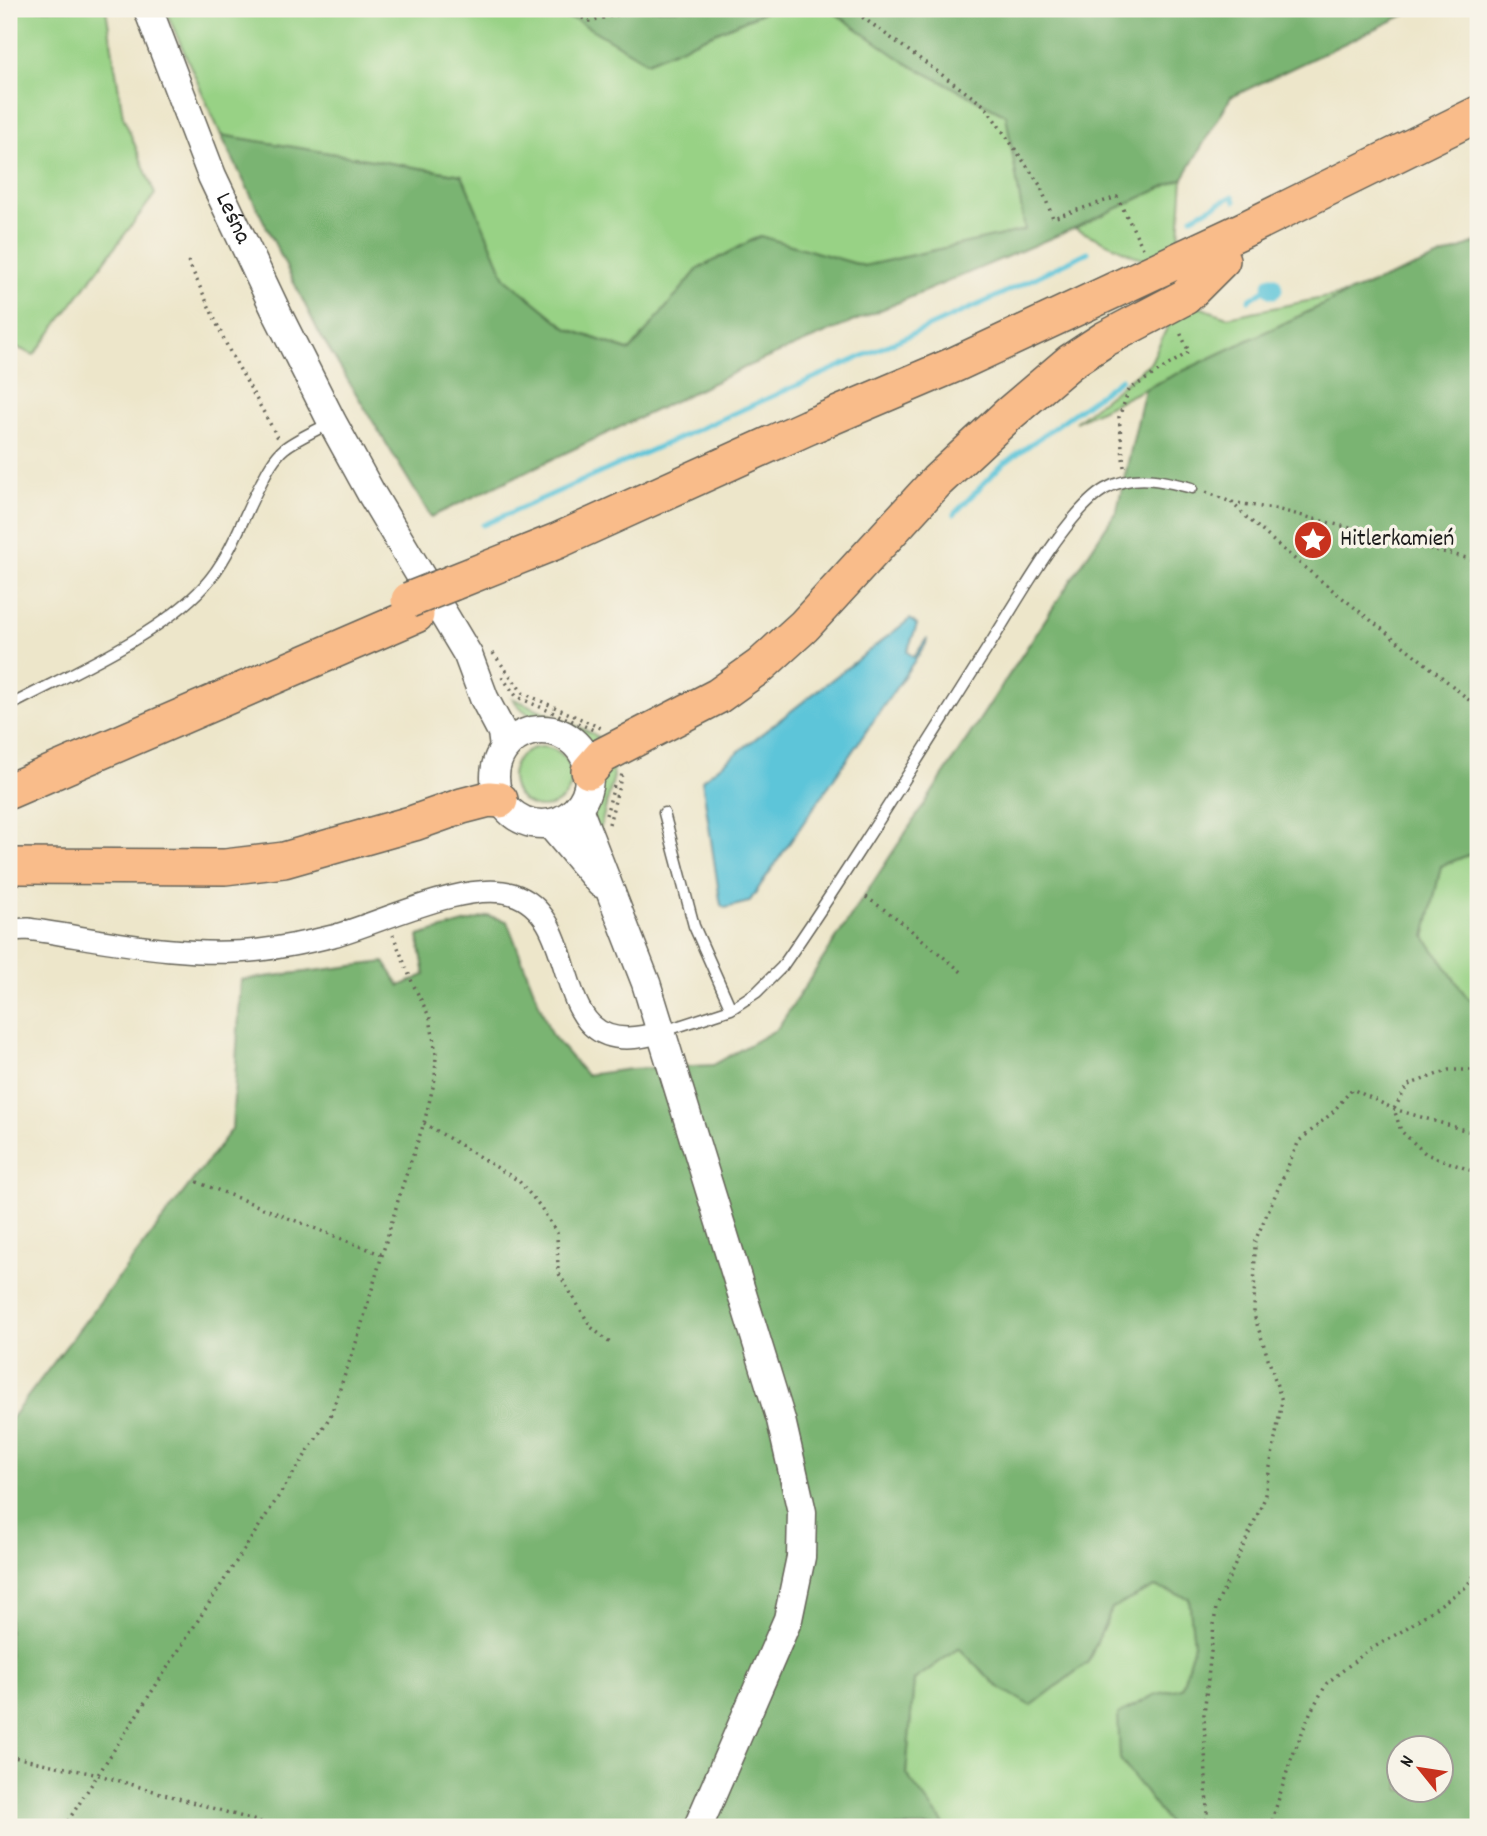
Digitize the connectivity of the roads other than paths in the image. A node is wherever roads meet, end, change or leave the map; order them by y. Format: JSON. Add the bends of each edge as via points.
{"nodes":[{"id":1,"x":148,"y":9,"type":"edge"},
{"id":2,"x":1478,"y":114,"type":"edge"},
{"id":3,"x":1478,"y":142,"type":"edge"},
{"id":4,"x":1222,"y":260,"type":"junction"},
{"id":5,"x":332,"y":422,"type":"junction"},
{"id":6,"x":1192,"y":488,"type":"road end"},
{"id":7,"x":456,"y":590,"type":"junction"},
{"id":8,"x":468,"y":655,"type":"junction"},
{"id":9,"x":9,"y":706,"type":"edge"},
{"id":10,"x":534,"y":730,"type":"junction"},
{"id":11,"x":504,"y":748,"type":"junction"},
{"id":12,"x":589,"y":771,"type":"junction"},
{"id":13,"x":12,"y":775,"type":"edge"},
{"id":14,"x":500,"y":800,"type":"junction"},
{"id":15,"x":578,"y":808,"type":"junction"},
{"id":16,"x":664,"y":813,"type":"dead end"},
{"id":17,"x":550,"y":824,"type":"junction"},
{"id":18,"x":9,"y":866,"type":"edge"},
{"id":19,"x":611,"y":898,"type":"junction"},
{"id":20,"x":9,"y":929,"type":"edge"},
{"id":21,"x":731,"y":1009,"type":"junction"},
{"id":22,"x":661,"y":1032,"type":"junction"},
{"id":23,"x":698,"y":1827,"type":"edge"}],
"edges":[{"from":1,"to":5,"type":"street","name":"Leśna","via":[[212,176]]},
{"from":2,"to":7,"type":"main road","via":[[956,364],[808,427]]},
{"from":3,"to":4,"type":"main road"},
{"from":4,"to":7,"type":"main road","via":[[969,384]]},
{"from":4,"to":12,"type":"main road","via":[[1185,297],[1078,356],[1000,421],[760,666],[718,696],[602,756]]},
{"from":5,"to":8,"type":"street","name":"Leśna"},
{"from":5,"to":9,"type":"lane","via":[[278,455],[224,559],[192,598],[129,642]]},
{"from":6,"to":21,"type":"lane","via":[[1157,479],[1126,480],[1080,509],[789,958],[757,992]]},
{"from":7,"to":13,"type":"main road","bridge":true},
{"from":8,"to":10,"type":"street","via":[[522,722]]},
{"from":8,"to":11,"type":"street","via":[[502,732]]},
{"from":10,"to":11,"type":"street"},
{"from":10,"to":12,"type":"street","via":[[549,730],[571,740]]},
{"from":11,"to":14,"type":"street","via":[[494,778]]},
{"from":12,"to":15,"type":"street","via":[[587,794]]},
{"from":14,"to":17,"type":"street","via":[[519,819]]},
{"from":14,"to":18,"type":"main road","via":[[462,806],[284,860],[225,867]]},
{"from":15,"to":17,"type":"street"},
{"from":15,"to":19,"type":"street"},
{"from":16,"to":21,"type":"lane","via":[[694,926]]},
{"from":17,"to":19,"type":"street"},
{"from":19,"to":22,"type":"street","via":[[636,954]]},
{"from":20,"to":22,"type":"street","via":[[213,952],[334,936],[455,895],[477,891],[513,894],[535,907],[547,922],[575,1002],[594,1027],[621,1039]]},
{"from":21,"to":22,"type":"lane"},
{"from":22,"to":23,"type":"street","via":[[781,1420],[802,1512],[801,1557],[788,1619]]}]}
